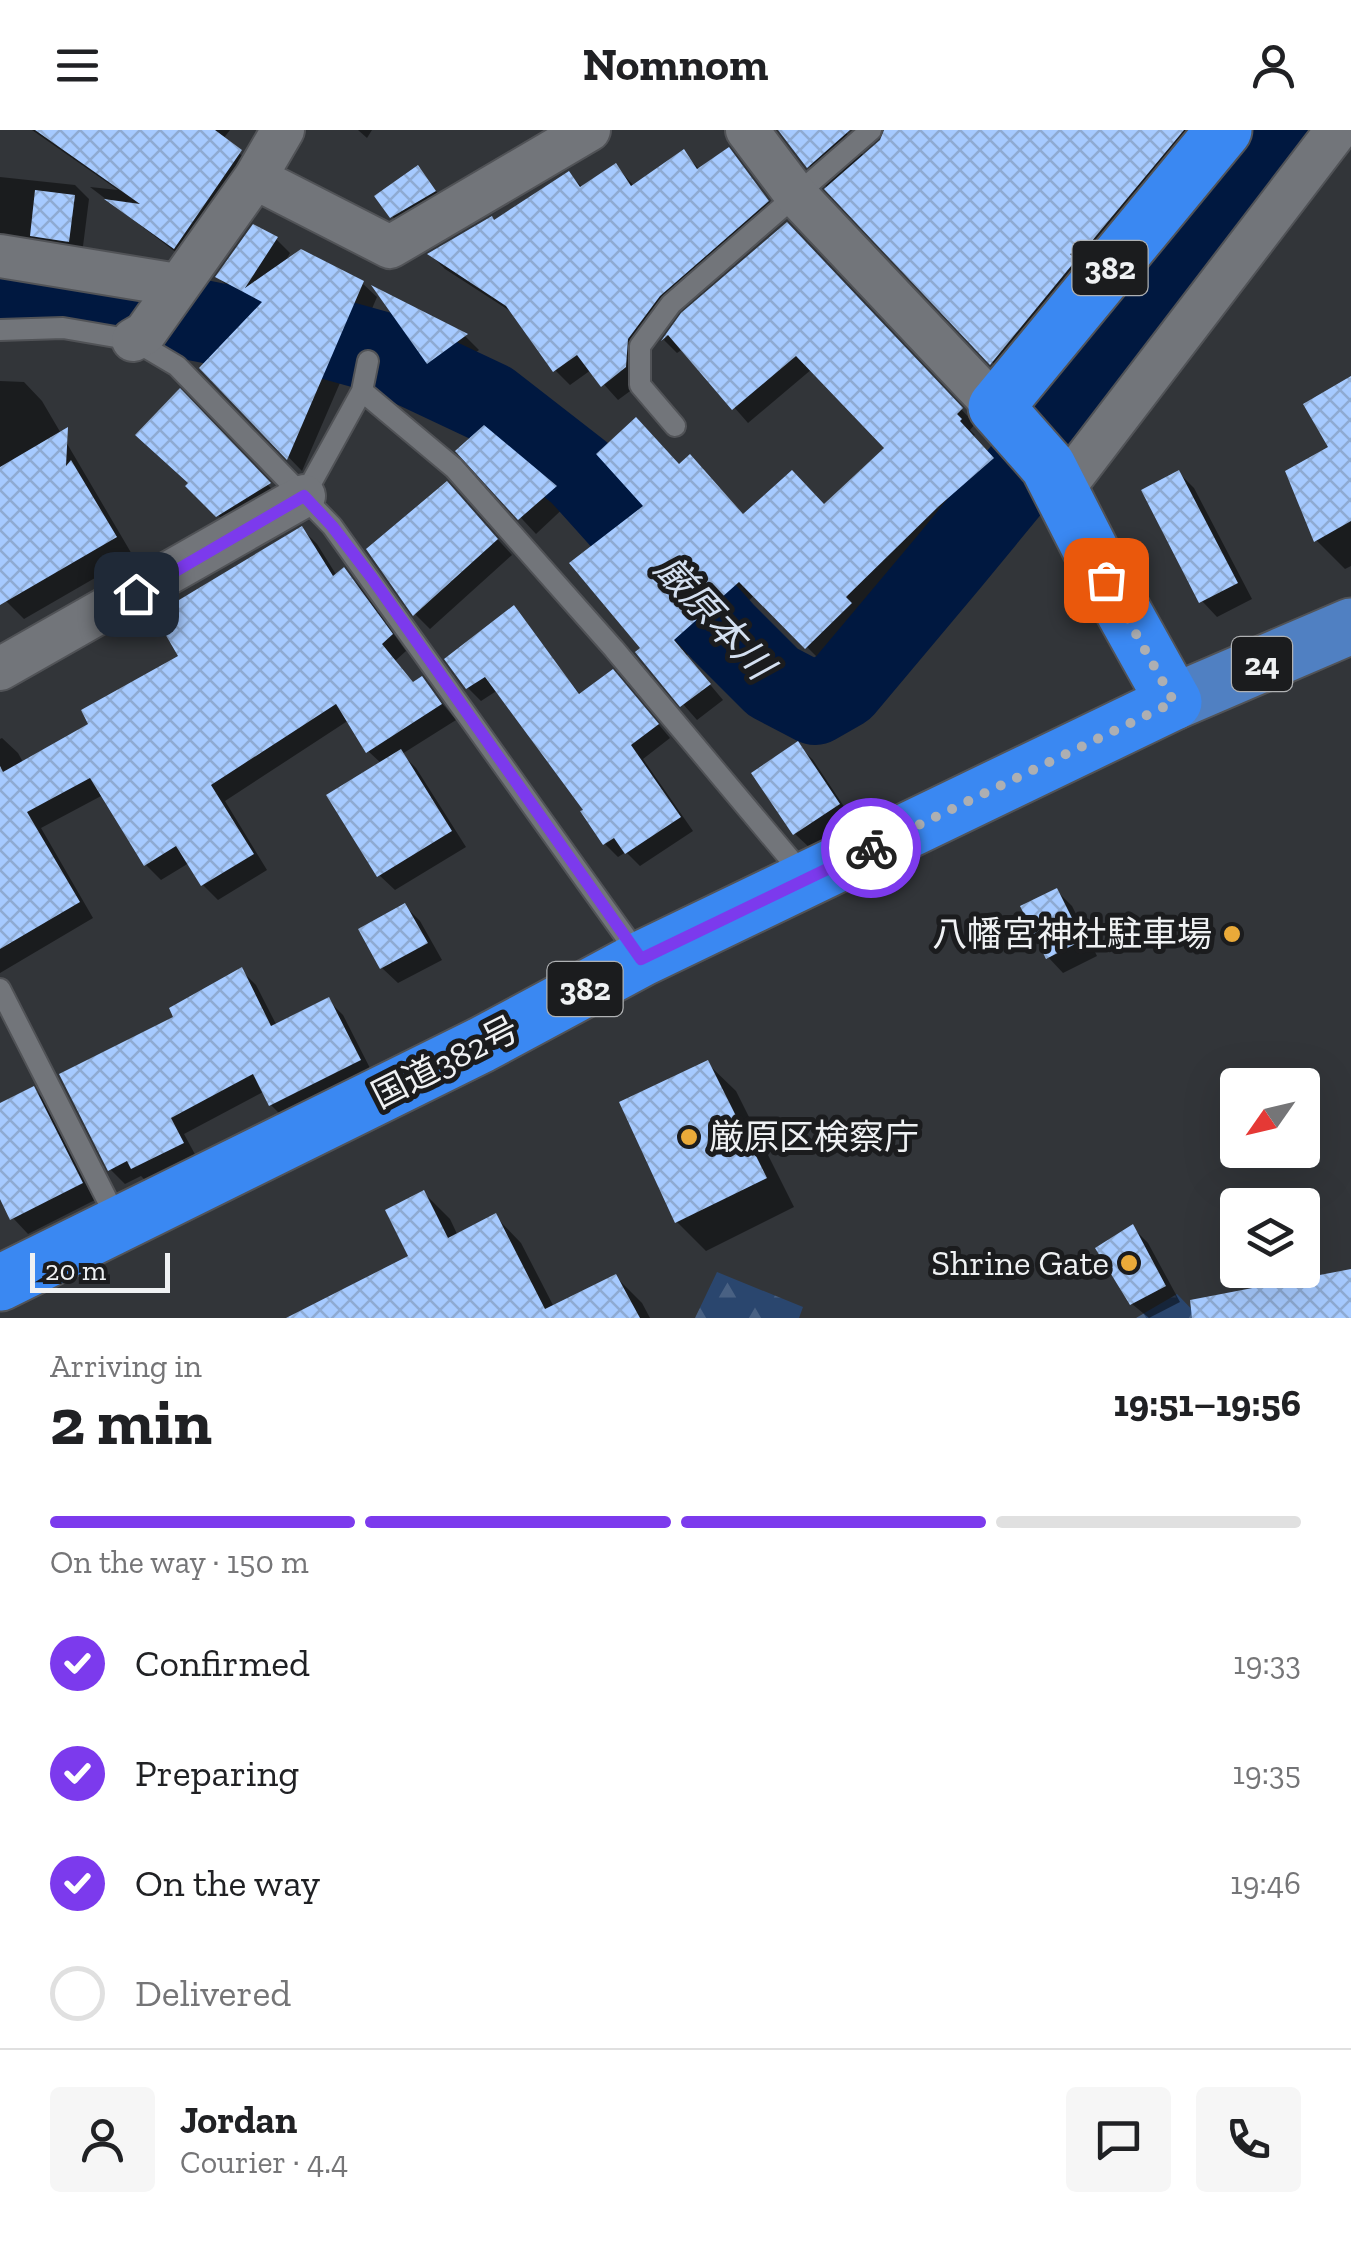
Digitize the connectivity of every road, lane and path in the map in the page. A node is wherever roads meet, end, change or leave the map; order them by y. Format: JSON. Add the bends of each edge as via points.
{"nodes":[{"id":1,"x":282,"y":130,"type":"edge"},
{"id":2,"x":589,"y":130,"type":"edge"},
{"id":3,"x":747,"y":130,"type":"edge"},
{"id":4,"x":872,"y":130,"type":"edge"},
{"id":5,"x":1224,"y":130,"type":"edge"},
{"id":6,"x":1336,"y":130,"type":"edge"},
{"id":7,"x":254,"y":178,"type":"junction"},
{"id":8,"x":796,"y":195,"type":"junction"},
{"id":9,"x":0,"y":256,"type":"edge"},
{"id":10,"x":174,"y":290,"type":"junction"},
{"id":11,"x":0,"y":330,"type":"edge"},
{"id":12,"x":139,"y":336,"type":"junction"},
{"id":13,"x":368,"y":361,"type":"dead end"},
{"id":14,"x":362,"y":392,"type":"junction"},
{"id":15,"x":675,"y":426,"type":"dead end"},
{"id":16,"x":1031,"y":448,"type":"junction"},
{"id":17,"x":304,"y":496,"type":"junction"},
{"id":18,"x":1351,"y":626,"type":"edge"},
{"id":19,"x":0,"y":669,"type":"edge"},
{"id":20,"x":1174,"y":702,"type":"junction"},
{"id":21,"x":806,"y":879,"type":"junction"},
{"id":22,"x":641,"y":959,"type":"junction"},
{"id":23,"x":0,"y":989,"type":"edge"},
{"id":24,"x":120,"y":1225,"type":"junction"},
{"id":25,"x":0,"y":1283,"type":"edge"}],
"edges":[{"from":1,"to":7,"type":"street"},
{"from":2,"to":7,"type":"street","via":[[390,247]]},
{"from":3,"to":8,"type":"street"},
{"from":4,"to":8,"type":"lane"},
{"from":5,"to":16,"type":"highway","number":"382"},
{"from":6,"to":16,"type":"street"},
{"from":7,"to":10,"type":"street"},
{"from":8,"to":15,"type":"lane","via":[[671,304],[640,346],[640,385]]},
{"from":8,"to":16,"type":"street"},
{"from":9,"to":10,"type":"street"},
{"from":10,"to":12,"type":"street"},
{"from":11,"to":12,"type":"lane"},
{"from":12,"to":17,"type":"lane"},
{"from":13,"to":14,"type":"lane"},
{"from":14,"to":17,"type":"lane"},
{"from":14,"to":21,"type":"lane","via":[[454,468]]},
{"from":16,"to":20,"type":"highway"},
{"from":17,"to":19,"type":"street"},
{"from":17,"to":22,"type":"lane","via":[[372,578]]},
{"from":18,"to":20,"type":"main road","number":"24"},
{"from":20,"to":21,"type":"highway","name":"国道382号","number":"382"},
{"from":21,"to":22,"type":"highway","name":"国道382号","number":"382"},
{"from":22,"to":24,"type":"highway","name":"国道382号","number":"382"},
{"from":23,"to":24,"type":"lane"},
{"from":24,"to":25,"type":"highway","name":"国道382号","number":"382"}]}
